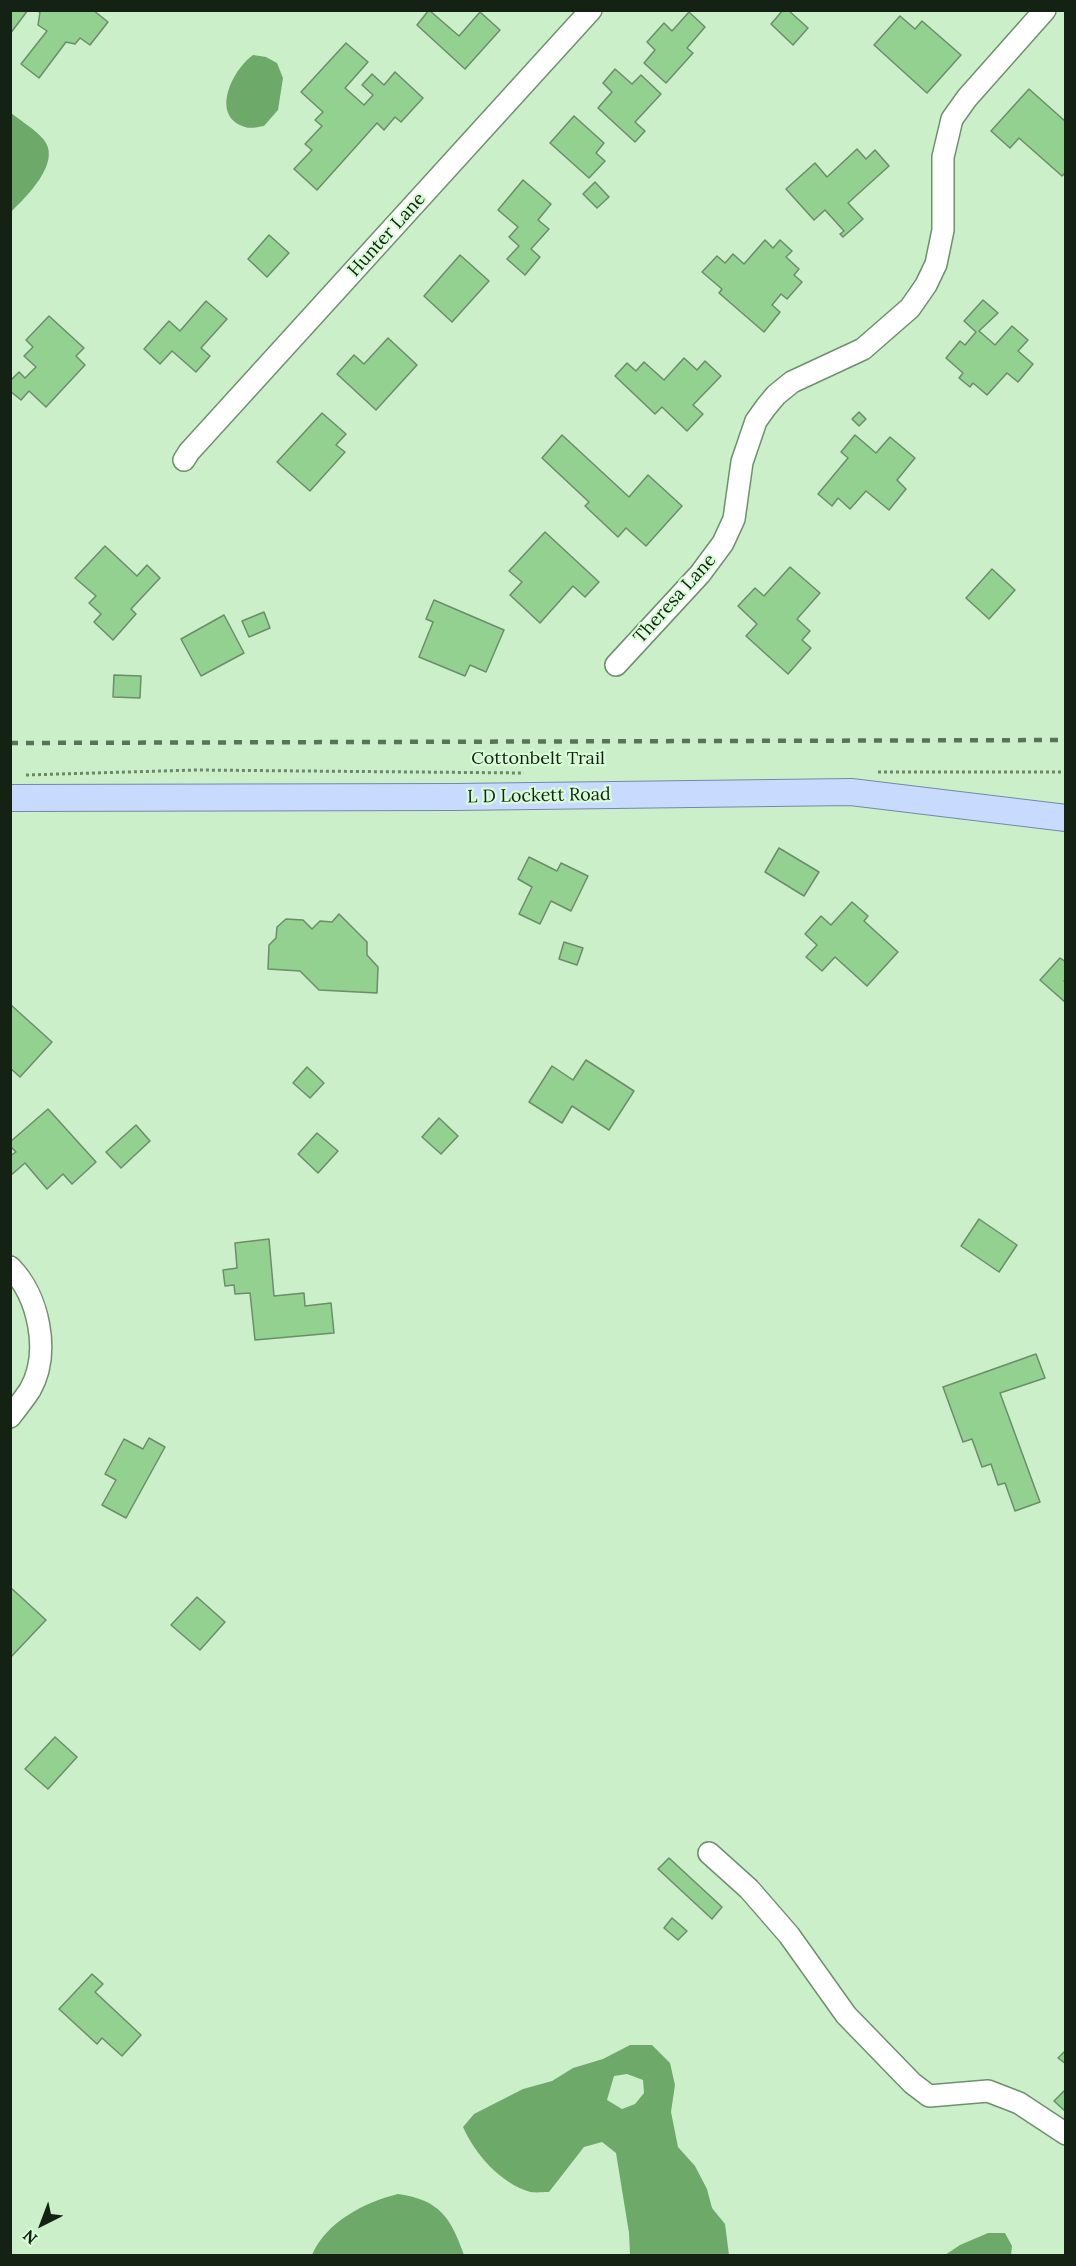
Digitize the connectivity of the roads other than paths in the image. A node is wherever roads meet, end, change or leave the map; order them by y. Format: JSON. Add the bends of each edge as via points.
{"nodes":[{"id":1,"x":591,"y":10,"type":"edge"},
{"id":2,"x":1045,"y":10,"type":"edge"},
{"id":3,"x":184,"y":460,"type":"dead end"},
{"id":4,"x":616,"y":664,"type":"dead end"},
{"id":5,"x":16,"y":787,"type":"edge"},
{"id":6,"x":1065,"y":818,"type":"edge"},
{"id":7,"x":10,"y":1267,"type":"edge"},
{"id":8,"x":10,"y":1417,"type":"edge"},
{"id":9,"x":709,"y":1853,"type":"dead end"},
{"id":10,"x":1065,"y":2134,"type":"edge"}],
"edges":[{"from":1,"to":3,"type":"street","name":"Hunter Lane"},
{"from":2,"to":4,"type":"street","name":"Theresa Lane","via":[[952,119],[943,157],[943,230],[936,264],[926,285],[910,308],[863,349],[792,382],[765,407],[749,439],[734,519],[723,543],[700,574]]},
{"from":5,"to":6,"type":"main road","name":"L D Lockett Road","via":[[455,797],[850,792]]},
{"from":7,"to":8,"type":"street","via":[[26,1288],[36,1312],[40,1344],[31,1389]]},
{"from":9,"to":10,"type":"street","via":[[749,1889],[789,1935],[846,2015],[929,2096],[988,2091],[1019,2103]]}]}
